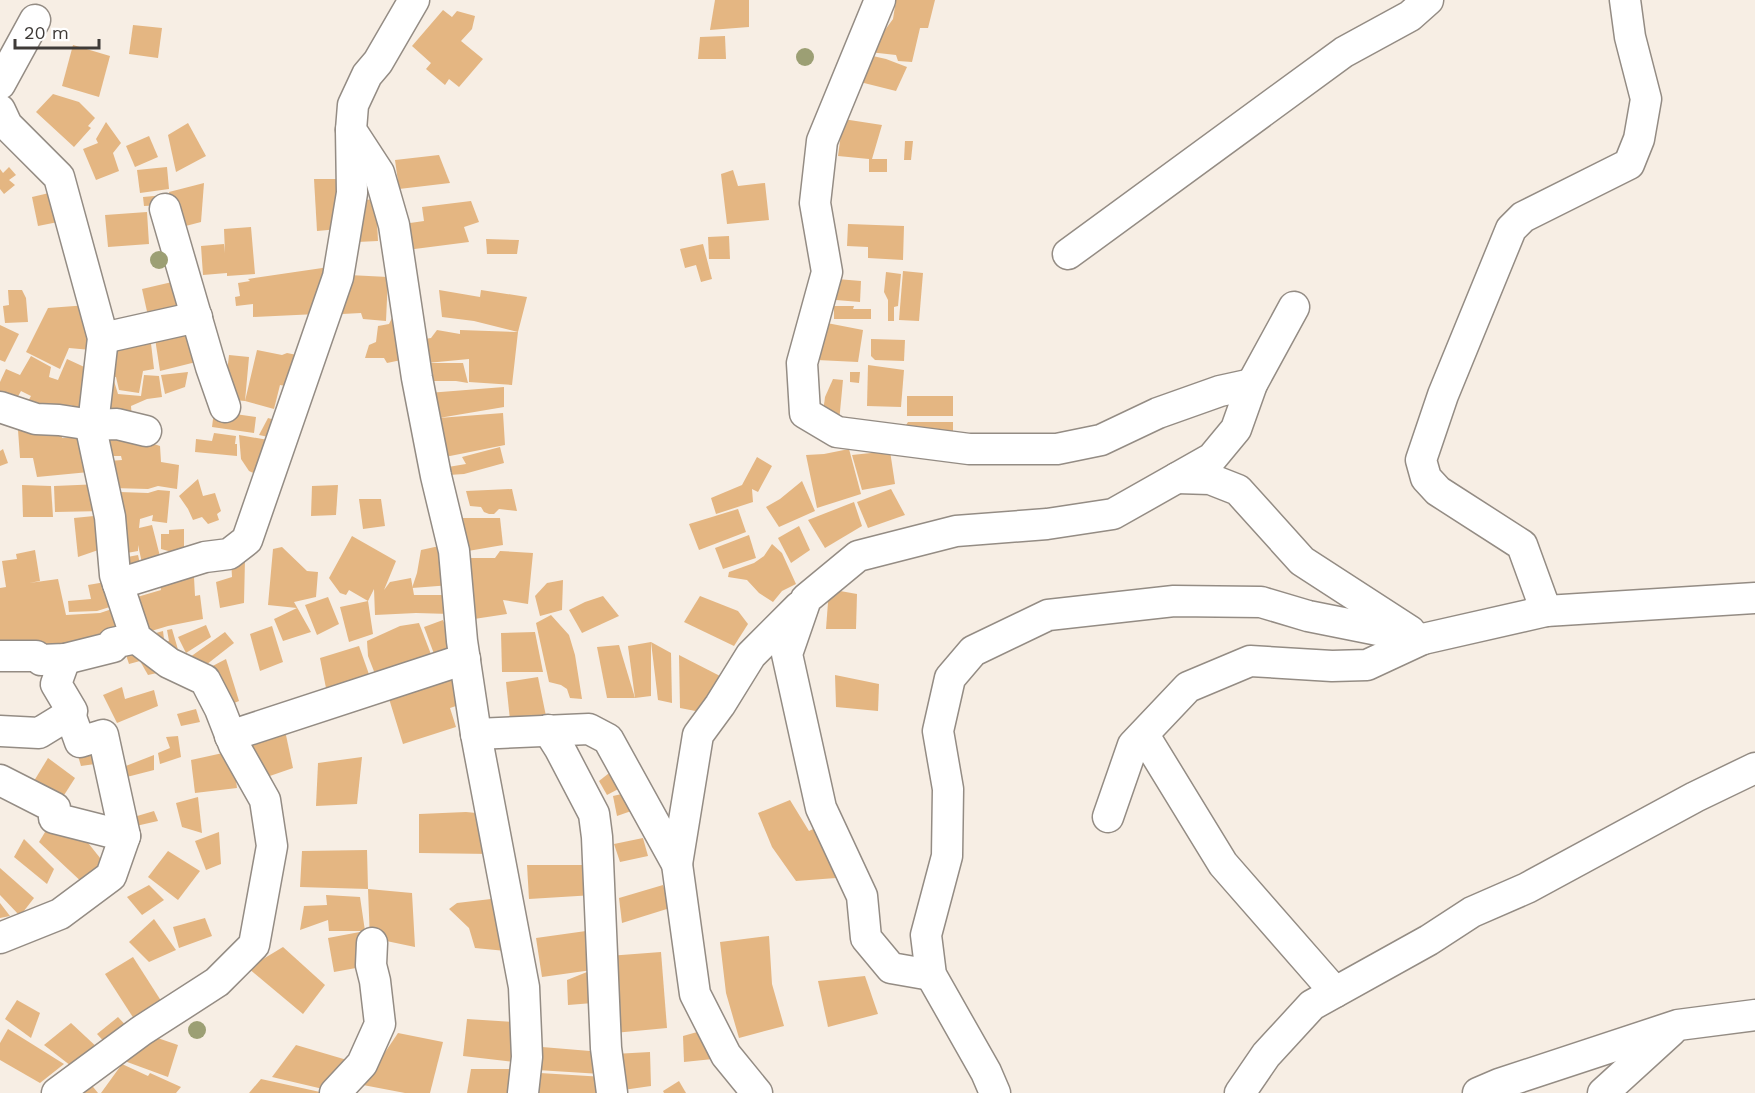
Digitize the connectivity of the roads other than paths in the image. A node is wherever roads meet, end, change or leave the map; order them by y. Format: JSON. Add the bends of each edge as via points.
{"nodes":[{"id":1,"x":414,"y":0,"type":"edge"},
{"id":2,"x":880,"y":0,"type":"edge"},
{"id":3,"x":1428,"y":0,"type":"edge"},
{"id":4,"x":1625,"y":0,"type":"edge"},
{"id":5,"x":35,"y":20,"type":"dead end"},
{"id":6,"x":0,"y":84,"type":"edge"},
{"id":7,"x":0,"y":110,"type":"edge"},
{"id":8,"x":351,"y":130,"type":"junction"},
{"id":9,"x":165,"y":208,"type":"dead end"},
{"id":10,"x":1068,"y":254,"type":"dead end"},
{"id":11,"x":1294,"y":307,"type":"dead end"},
{"id":12,"x":197,"y":318,"type":"junction"},
{"id":13,"x":103,"y":338,"type":"junction"},
{"id":14,"x":1252,"y":384,"type":"junction"},
{"id":15,"x":0,"y":407,"type":"edge"},
{"id":16,"x":225,"y":407,"type":"dead end"},
{"id":17,"x":92,"y":425,"type":"junction"},
{"id":18,"x":146,"y":431,"type":"dead end"},
{"id":19,"x":1177,"y":478,"type":"junction"},
{"id":20,"x":118,"y":584,"type":"junction"},
{"id":21,"x":1755,"y":598,"type":"edge"},
{"id":22,"x":806,"y":599,"type":"junction"},
{"id":23,"x":1546,"y":611,"type":"junction"},
{"id":24,"x":136,"y":638,"type":"junction"},
{"id":25,"x":1423,"y":639,"type":"junction"},
{"id":26,"x":0,"y":656,"type":"edge"},
{"id":27,"x":65,"y":659,"type":"junction"},
{"id":28,"x":465,"y":659,"type":"junction"},
{"id":29,"x":70,"y":714,"type":"junction"},
{"id":30,"x":548,"y":730,"type":"junction"},
{"id":31,"x":0,"y":731,"type":"edge"},
{"id":32,"x":476,"y":734,"type":"junction"},
{"id":33,"x":1144,"y":735,"type":"junction"},
{"id":34,"x":230,"y":736,"type":"junction"},
{"id":35,"x":1755,"y":768,"type":"edge"},
{"id":36,"x":0,"y":780,"type":"edge"},
{"id":37,"x":1108,"y":817,"type":"dead end"},
{"id":38,"x":125,"y":836,"type":"junction"},
{"id":39,"x":677,"y":864,"type":"junction"},
{"id":40,"x":0,"y":938,"type":"edge"},
{"id":41,"x":372,"y":943,"type":"dead end"},
{"id":42,"x":931,"y":975,"type":"junction"},
{"id":43,"x":1335,"y":992,"type":"junction"},
{"id":44,"x":1755,"y":1015,"type":"edge"},
{"id":45,"x":1678,"y":1025,"type":"junction"},
{"id":46,"x":57,"y":1093,"type":"edge"},
{"id":47,"x":335,"y":1093,"type":"edge"},
{"id":48,"x":523,"y":1093,"type":"edge"},
{"id":49,"x":612,"y":1093,"type":"edge"},
{"id":50,"x":757,"y":1093,"type":"edge"},
{"id":51,"x":995,"y":1093,"type":"edge"},
{"id":52,"x":1240,"y":1093,"type":"edge"},
{"id":53,"x":1478,"y":1093,"type":"edge"},
{"id":54,"x":1603,"y":1093,"type":"edge"}],
"edges":[{"from":1,"to":8,"type":"street","via":[[352,105]]},
{"from":2,"to":14,"type":"street","via":[[822,141],[815,203],[827,272],[802,363],[805,413],[837,432],[969,449],[1057,449],[1101,440],[1158,413]]},
{"from":3,"to":10,"type":"street","via":[[1410,16],[1344,52]]},
{"from":4,"to":23,"type":"street","via":[[1646,99],[1639,140],[1629,164],[1523,216],[1511,229],[1443,394],[1421,460],[1426,478],[1438,490],[1522,545]]},
{"from":5,"to":6,"type":"street"},
{"from":7,"to":13,"type":"street","via":[[7,125],[59,177]]},
{"from":8,"to":20,"type":"street","via":[[352,193],[338,277],[248,540],[229,554],[205,557]]},
{"from":8,"to":28,"type":"street","via":[[379,173],[393,225],[417,378],[454,551]]},
{"from":9,"to":12,"type":"street"},
{"from":11,"to":14,"type":"street"},
{"from":12,"to":13,"type":"street"},
{"from":12,"to":16,"type":"street"},
{"from":13,"to":17,"type":"street"},
{"from":14,"to":19,"type":"street","via":[[1236,429],[1212,458]]},
{"from":15,"to":17,"type":"street","via":[[36,419]]},
{"from":17,"to":18,"type":"street","via":[[117,424]]},
{"from":17,"to":20,"type":"street"},
{"from":19,"to":22,"type":"street","via":[[1113,514],[956,531],[858,556]]},
{"from":19,"to":25,"type":"street","via":[[1210,479],[1238,490],[1302,561]]},
{"from":20,"to":24,"type":"street"},
{"from":21,"to":23,"type":"street"},
{"from":22,"to":39,"type":"street","via":[[751,655],[698,735]]},
{"from":22,"to":42,"type":"street","via":[[787,654],[821,808],[862,896],[866,938],[891,968]]},
{"from":23,"to":25,"type":"street"},
{"from":24,"to":27,"type":"street"},
{"from":24,"to":34,"type":"street","via":[[169,663],[205,680]]},
{"from":25,"to":33,"type":"street","via":[[1366,665],[1250,661],[1188,687]]},
{"from":25,"to":42,"type":"street","via":[[1308,616],[1262,602],[1174,601],[1048,615],[973,651],[950,678],[938,731],[948,789],[947,856],[926,935]]},
{"from":26,"to":27,"type":"street"},
{"from":27,"to":29,"type":"street","via":[[56,684],[72,711]]},
{"from":28,"to":32,"type":"street"},
{"from":28,"to":34,"type":"street"},
{"from":29,"to":31,"type":"street","via":[[39,733]]},
{"from":29,"to":38,"type":"street","via":[[80,742],[102,735]]},
{"from":30,"to":32,"type":"street"},
{"from":30,"to":39,"type":"street","via":[[589,729],[608,739]]},
{"from":30,"to":49,"type":"street","via":[[594,814],[606,1048]]},
{"from":32,"to":48,"type":"street","via":[[524,987],[527,1057]]},
{"from":33,"to":37,"type":"street","via":[[1133,745]]},
{"from":33,"to":43,"type":"street","via":[[1223,864]]},
{"from":34,"to":46,"type":"street","via":[[266,800],[272,846],[254,945],[217,982],[141,1031]]},
{"from":35,"to":43,"type":"street","via":[[1527,888],[1472,912]]},
{"from":36,"to":38,"type":"street","via":[[55,808],[54,818]]},
{"from":38,"to":40,"type":"street","via":[[111,876],[60,914]]},
{"from":39,"to":50,"type":"street","via":[[695,994],[726,1055]]},
{"from":41,"to":47,"type":"street","via":[[371,965],[380,1024],[362,1064]]},
{"from":42,"to":51,"type":"street"},
{"from":43,"to":52,"type":"street","via":[[1312,1005],[1266,1055]]},
{"from":44,"to":45,"type":"street"},
{"from":45,"to":53,"type":"street"},
{"from":45,"to":54,"type":"street"}]}
